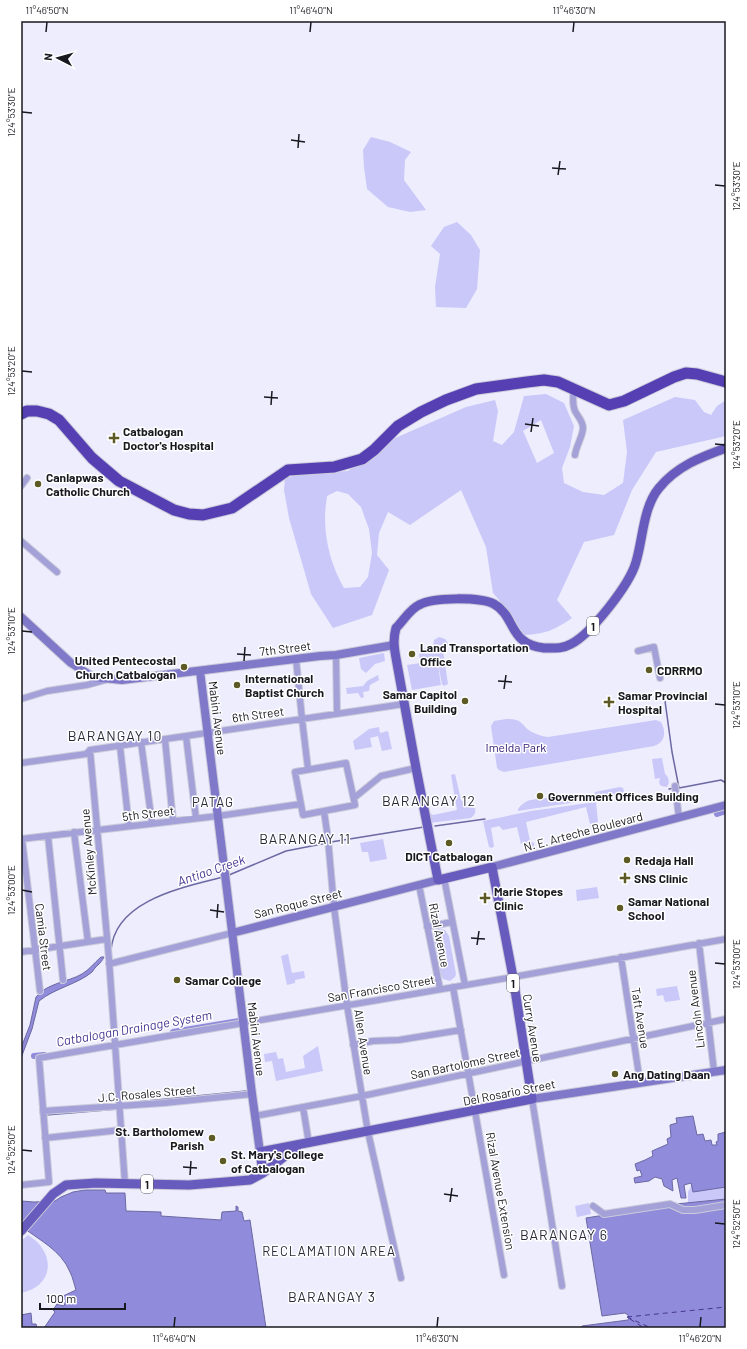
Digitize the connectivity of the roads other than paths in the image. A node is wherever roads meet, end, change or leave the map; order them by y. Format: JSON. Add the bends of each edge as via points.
{"nodes":[{"id":1,"x":726,"y":382,"type":"edge"},
{"id":2,"x":574,"y":388,"type":"junction"},
{"id":3,"x":21,"y":414,"type":"edge"},
{"id":4,"x":726,"y":448,"type":"edge"},
{"id":5,"x":575,"y":456,"type":"dead end"},
{"id":6,"x":27,"y":478,"type":"dead end"},
{"id":7,"x":21,"y":486,"type":"edge"},
{"id":8,"x":21,"y":541,"type":"edge"},
{"id":9,"x":57,"y":572,"type":"dead end"},
{"id":10,"x":21,"y":617,"type":"edge"},
{"id":11,"x":394,"y":645,"type":"junction"},
{"id":12,"x":638,"y":651,"type":"dead end"},
{"id":13,"x":336,"y":655,"type":"junction"},
{"id":14,"x":296,"y":659,"type":"junction"},
{"id":15,"x":200,"y":671,"type":"junction"},
{"id":16,"x":660,"y":678,"type":"dead end"},
{"id":17,"x":106,"y":679,"type":"junction"},
{"id":18,"x":21,"y":699,"type":"edge"},
{"id":19,"x":404,"y":704,"type":"junction"},
{"id":20,"x":337,"y":714,"type":"junction"},
{"id":21,"x":302,"y":720,"type":"junction"},
{"id":22,"x":208,"y":733,"type":"junction"},
{"id":23,"x":186,"y":736,"type":"junction"},
{"id":24,"x":165,"y":739,"type":"junction"},
{"id":25,"x":141,"y":742,"type":"junction"},
{"id":26,"x":120,"y":746,"type":"junction"},
{"id":27,"x":90,"y":750,"type":"junction"},
{"id":28,"x":21,"y":763,"type":"edge"},
{"id":29,"x":416,"y":768,"type":"junction"},
{"id":30,"x":308,"y":769,"type":"junction"},
{"id":31,"x":675,"y":788,"type":"dead end"},
{"id":32,"x":354,"y":798,"type":"junction"},
{"id":33,"x":301,"y":804,"type":"junction"},
{"id":34,"x":726,"y":805,"type":"edge"},
{"id":35,"x":324,"y":811,"type":"junction"},
{"id":36,"x":218,"y":816,"type":"junction"},
{"id":37,"x":196,"y":818,"type":"junction"},
{"id":38,"x":679,"y":818,"type":"junction"},
{"id":39,"x":173,"y":821,"type":"junction"},
{"id":40,"x":152,"y":824,"type":"junction"},
{"id":41,"x":129,"y":826,"type":"junction"},
{"id":42,"x":97,"y":830,"type":"junction"},
{"id":43,"x":74,"y":832,"type":"junction"},
{"id":44,"x":48,"y":836,"type":"junction"},
{"id":45,"x":21,"y":839,"type":"edge"},
{"id":46,"x":492,"y":867,"type":"junction"},
{"id":47,"x":441,"y":879,"type":"junction"},
{"id":48,"x":419,"y":885,"type":"junction"},
{"id":49,"x":334,"y":907,"type":"junction"},
{"id":50,"x":452,"y":922,"type":"junction"},
{"id":51,"x":428,"y":927,"type":"junction"},
{"id":52,"x":232,"y":933,"type":"junction"},
{"id":53,"x":726,"y":939,"type":"edge"},
{"id":54,"x":107,"y":940,"type":"junction"},
{"id":55,"x":88,"y":942,"type":"junction"},
{"id":56,"x":699,"y":943,"type":"junction"},
{"id":57,"x":60,"y":946,"type":"junction"},
{"id":58,"x":34,"y":949,"type":"junction"},
{"id":59,"x":21,"y":952,"type":"edge"},
{"id":60,"x":621,"y":957,"type":"junction"},
{"id":61,"x":108,"y":959,"type":"junction"},
{"id":62,"x":513,"y":978,"type":"junction"},
{"id":63,"x":63,"y":980,"type":"dead end"},
{"id":64,"x":465,"y":985,"type":"junction"},
{"id":65,"x":453,"y":987,"type":"junction"},
{"id":66,"x":440,"y":989,"type":"junction"},
{"id":67,"x":40,"y":991,"type":"dead end"},
{"id":68,"x":347,"y":1005,"type":"junction"},
{"id":69,"x":726,"y":1019,"type":"edge"},
{"id":70,"x":243,"y":1023,"type":"junction"},
{"id":71,"x":708,"y":1023,"type":"junction"},
{"id":72,"x":460,"y":1030,"type":"junction"},
{"id":73,"x":634,"y":1040,"type":"junction"},
{"id":74,"x":115,"y":1043,"type":"junction"},
{"id":75,"x":353,"y":1044,"type":"junction"},
{"id":76,"x":526,"y":1061,"type":"junction"},
{"id":77,"x":726,"y":1070,"type":"edge"},
{"id":78,"x":714,"y":1071,"type":"junction"},
{"id":79,"x":468,"y":1074,"type":"junction"},
{"id":80,"x":640,"y":1082,"type":"junction"},
{"id":81,"x":252,"y":1094,"type":"junction"},
{"id":82,"x":362,"y":1096,"type":"junction"},
{"id":83,"x":532,"y":1099,"type":"junction"},
{"id":84,"x":120,"y":1106,"type":"junction"},
{"id":85,"x":303,"y":1107,"type":"junction"},
{"id":86,"x":475,"y":1110,"type":"junction"},
{"id":87,"x":43,"y":1111,"type":"junction"},
{"id":88,"x":255,"y":1116,"type":"junction"},
{"id":89,"x":121,"y":1130,"type":"junction"},
{"id":90,"x":368,"y":1132,"type":"junction"},
{"id":91,"x":45,"y":1138,"type":"junction"},
{"id":92,"x":309,"y":1144,"type":"junction"},
{"id":93,"x":298,"y":1146,"type":"junction"},
{"id":94,"x":260,"y":1152,"type":"junction"},
{"id":95,"x":263,"y":1173,"type":"junction"},
{"id":96,"x":125,"y":1184,"type":"junction"},
{"id":97,"x":21,"y":1185,"type":"edge"},
{"id":98,"x":726,"y":1205,"type":"edge"},
{"id":99,"x":593,"y":1206,"type":"dead end"},
{"id":100,"x":22,"y":1230,"type":"edge"},
{"id":101,"x":504,"y":1276,"type":"dead end"},
{"id":102,"x":401,"y":1278,"type":"dead end"},
{"id":103,"x":562,"y":1286,"type":"dead end"}],
"edges":[{"from":1,"to":2,"type":"highway","via":[[686,373],[624,401],[609,405]]},
{"from":2,"to":3,"type":"highway","via":[[544,380],[476,389],[446,400],[398,426],[362,459],[334,467],[288,470],[232,508],[203,515],[174,510],[118,481],[92,458],[59,420],[49,414],[37,411]]},
{"from":2,"to":5,"type":"street","via":[[574,406],[583,428]]},
{"from":4,"to":11,"type":"main road","number":"1","via":[[693,460],[671,474],[658,489],[649,508],[636,564],[626,582],[599,619],[582,637],[570,645],[559,648],[540,647],[523,641],[504,613],[494,604],[440,599],[426,602],[413,609],[396,628]]},
{"from":6,"to":7,"type":"street"},
{"from":8,"to":9,"type":"street"},
{"from":10,"to":17,"type":"street","name":"7th Street","via":[[71,663],[93,677]]},
{"from":11,"to":13,"type":"street","name":"7th Street"},
{"from":11,"to":19,"type":"main road","number":"1"},
{"from":12,"to":16,"type":"street","via":[[654,647]]},
{"from":13,"to":14,"type":"street","name":"7th Street"},
{"from":13,"to":20,"type":"street"},
{"from":14,"to":15,"type":"street","name":"7th Street"},
{"from":14,"to":21,"type":"street"},
{"from":15,"to":17,"type":"street","name":"7th Street","via":[[122,680]]},
{"from":15,"to":22,"type":"street","name":"Mabini Avenue"},
{"from":17,"to":18,"type":"street"},
{"from":19,"to":20,"type":"street","name":"6th Street"},
{"from":19,"to":29,"type":"main road","number":"1"},
{"from":20,"to":21,"type":"street","name":"6th Street"},
{"from":21,"to":22,"type":"street","name":"6th Street"},
{"from":21,"to":30,"type":"street"},
{"from":22,"to":23,"type":"street","name":"6th Street"},
{"from":22,"to":36,"type":"street","name":"Mabini Avenue"},
{"from":23,"to":24,"type":"street","name":"6th Street"},
{"from":23,"to":37,"type":"street"},
{"from":24,"to":25,"type":"street","name":"6th Street"},
{"from":24,"to":39,"type":"street"},
{"from":25,"to":26,"type":"street","name":"6th Street"},
{"from":25,"to":40,"type":"street"},
{"from":26,"to":27,"type":"street","name":"6th Street"},
{"from":26,"to":41,"type":"street"},
{"from":27,"to":28,"type":"street","name":"6th Street","via":[[86,754]]},
{"from":27,"to":42,"type":"street","name":"McKinley Avenue"},
{"from":29,"to":32,"type":"street","via":[[381,776]]},
{"from":29,"to":47,"type":"main road","number":"1"},
{"from":30,"to":32,"type":"street","via":[[346,763]]},
{"from":30,"to":33,"type":"street","via":[[295,772]]},
{"from":31,"to":38,"type":"street"},
{"from":32,"to":35,"type":"street","via":[[355,805]]},
{"from":33,"to":35,"type":"street","via":[[303,815]]},
{"from":33,"to":36,"type":"street","name":"5th Street"},
{"from":34,"to":38,"type":"street","name":"N. E. Arteche Boulevard"},
{"from":35,"to":49,"type":"street","name":"Allen Avenue"},
{"from":36,"to":37,"type":"street","name":"5th Street"},
{"from":36,"to":52,"type":"street","name":"Mabini Avenue"},
{"from":37,"to":39,"type":"street","name":"5th Street"},
{"from":38,"to":46,"type":"street","name":"N. E. Arteche Boulevard"},
{"from":39,"to":40,"type":"street","name":"5th Street"},
{"from":40,"to":41,"type":"street","name":"5th Street"},
{"from":41,"to":42,"type":"street","name":"5th Street"},
{"from":42,"to":43,"type":"street","name":"5th Street"},
{"from":42,"to":54,"type":"street","name":"McKinley Avenue"},
{"from":43,"to":44,"type":"street","name":"5th Street"},
{"from":43,"to":55,"type":"street"},
{"from":44,"to":45,"type":"street","name":"5th Street"},
{"from":44,"to":57,"type":"street"},
{"from":45,"to":58,"type":"street","name":"Camia Street"},
{"from":46,"to":47,"type":"main road","name":"San Roque Street"},
{"from":46,"to":62,"type":"main road","name":"Curry Avenue","number":"1"},
{"from":47,"to":48,"type":"street","name":"San Roque Street"},
{"from":47,"to":50,"type":"street","name":"Rizal Avenue"},
{"from":48,"to":49,"type":"street","name":"San Roque Street"},
{"from":48,"to":51,"type":"street","name":"Rizal Avenue"},
{"from":49,"to":52,"type":"street","name":"San Roque Street"},
{"from":49,"to":68,"type":"street","name":"Allen Avenue"},
{"from":50,"to":51,"type":"street"},
{"from":50,"to":64,"type":"street","name":"Rizal Avenue"},
{"from":51,"to":66,"type":"street","name":"Rizal Avenue"},
{"from":52,"to":61,"type":"street","name":"San Roque Street"},
{"from":52,"to":70,"type":"street","name":"Mabini Avenue"},
{"from":53,"to":56,"type":"street","name":"San Francisco Street"},
{"from":54,"to":55,"type":"street"},
{"from":54,"to":61,"type":"street","name":"McKinley Avenue"},
{"from":55,"to":57,"type":"street"},
{"from":56,"to":60,"type":"street","name":"San Francisco Street"},
{"from":56,"to":71,"type":"street","name":"Lincoln Avenue"},
{"from":57,"to":58,"type":"street"},
{"from":57,"to":63,"type":"street"},
{"from":58,"to":59,"type":"street"},
{"from":58,"to":67,"type":"street","name":"Camia Street"},
{"from":60,"to":62,"type":"street","name":"San Francisco Street"},
{"from":60,"to":73,"type":"street","name":"Taft Avenue"},
{"from":61,"to":74,"type":"street","name":"McKinley Avenue"},
{"from":62,"to":64,"type":"street","name":"San Francisco Street"},
{"from":62,"to":76,"type":"main road","name":"Curry Avenue","number":"1"},
{"from":64,"to":65,"type":"street","name":"San Francisco Street"},
{"from":65,"to":66,"type":"street","name":"San Francisco Street"},
{"from":65,"to":72,"type":"street"},
{"from":66,"to":68,"type":"street","name":"San Francisco Street"},
{"from":68,"to":70,"type":"street","name":"San Francisco Street"},
{"from":68,"to":75,"type":"street","name":"Allen Avenue"},
{"from":69,"to":71,"type":"street","name":"San Bartolome Street"},
{"from":70,"to":74,"type":"street","name":"San Francisco Street"},
{"from":70,"to":81,"type":"street","name":"Mabini Avenue"},
{"from":71,"to":73,"type":"street","name":"San Bartolome Street"},
{"from":71,"to":78,"type":"street","name":"Lincoln Avenue"},
{"from":72,"to":75,"type":"street","via":[[399,1040]]},
{"from":72,"to":79,"type":"street"},
{"from":73,"to":76,"type":"street","name":"San Bartolome Street"},
{"from":73,"to":80,"type":"street","name":"Taft Avenue"},
{"from":74,"to":84,"type":"street"},
{"from":74,"to":87,"type":"street","name":"San Francisco Street","via":[[38,1058]]},
{"from":75,"to":82,"type":"street","name":"Allen Avenue"},
{"from":76,"to":79,"type":"street","name":"San Bartolome Street"},
{"from":76,"to":83,"type":"main road","name":"Curry Avenue","number":"1"},
{"from":77,"to":78,"type":"street","name":"Del Rosario Street"},
{"from":78,"to":80,"type":"street","name":"Del Rosario Street"},
{"from":79,"to":82,"type":"street","name":"San Bartolome Street"},
{"from":79,"to":86,"type":"street"},
{"from":80,"to":83,"type":"street","name":"Del Rosario Street"},
{"from":81,"to":84,"type":"street","name":"J.C. Rosales Street"},
{"from":81,"to":88,"type":"street","name":"Mabini Avenue"},
{"from":82,"to":85,"type":"street","name":"San Bartolome Street"},
{"from":82,"to":90,"type":"street","name":"Allen Avenue"},
{"from":83,"to":86,"type":"main road","name":"Del Rosario Street","number":"1"},
{"from":83,"to":103,"type":"street"},
{"from":84,"to":87,"type":"street","name":"J.C. Rosales Street"},
{"from":84,"to":89,"type":"street"},
{"from":85,"to":88,"type":"street","name":"San Bartolome Street"},
{"from":85,"to":92,"type":"street"},
{"from":86,"to":90,"type":"main road","name":"Del Rosario Street","number":"1"},
{"from":86,"to":101,"type":"street","name":"Rizal Avenue Extension"},
{"from":87,"to":91,"type":"street"},
{"from":88,"to":94,"type":"street","name":"Mabini Avenue"},
{"from":89,"to":91,"type":"street"},
{"from":89,"to":96,"type":"street"},
{"from":90,"to":92,"type":"main road","name":"Del Rosario Street","number":"1"},
{"from":90,"to":102,"type":"street","name":"Allen Avenue"},
{"from":91,"to":97,"type":"street","via":[[49,1182]]},
{"from":92,"to":93,"type":"main road","name":"Del Rosario Street","number":"1"},
{"from":93,"to":94,"type":"main road","name":"Del Rosario Street","number":"1"},
{"from":93,"to":95,"type":"main road","name":"Del Rosario Street","number":"1"},
{"from":94,"to":95,"type":"main road","name":"Mabini Avenue"},
{"from":95,"to":96,"type":"main road","name":"Del Rosario Street","number":"1","via":[[250,1180],[235,1182],[189,1185]]},
{"from":96,"to":100,"type":"main road","name":"Del Rosario Street","number":"1","via":[[73,1184],[59,1188]]},
{"from":98,"to":99,"type":"street","via":[[683,1210],[670,1204],[604,1214]]}]}
